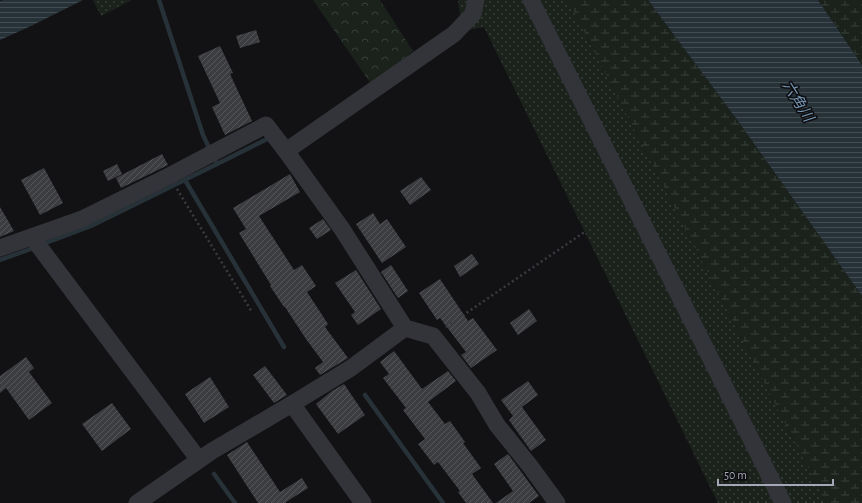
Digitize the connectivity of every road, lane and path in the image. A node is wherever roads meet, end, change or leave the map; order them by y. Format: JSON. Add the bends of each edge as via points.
{"nodes":[{"id":1,"x":476,"y":0,"type":"edge"},
{"id":2,"x":531,"y":0,"type":"edge"},
{"id":3,"x":286,"y":151,"type":"junction"},
{"id":4,"x":181,"y":196,"type":"dead end"},
{"id":5,"x":586,"y":231,"type":"dead end"},
{"id":6,"x":32,"y":237,"type":"junction"},
{"id":7,"x":0,"y":248,"type":"edge"},
{"id":8,"x":252,"y":312,"type":"dead end"},
{"id":9,"x":405,"y":328,"type":"junction"},
{"id":10,"x":433,"y":336,"type":"junction"},
{"id":11,"x":292,"y":404,"type":"junction"},
{"id":12,"x":206,"y":456,"type":"junction"},
{"id":13,"x":137,"y":503,"type":"edge"},
{"id":14,"x":363,"y":503,"type":"edge"},
{"id":15,"x":558,"y":503,"type":"edge"},
{"id":16,"x":783,"y":503,"type":"edge"}],
"edges":[{"from":1,"to":3,"type":"street","via":[[473,14],[454,34]]},
{"from":2,"to":16,"type":"street"},
{"from":3,"to":6,"type":"street","via":[[266,125],[82,219]]},
{"from":3,"to":9,"type":"street","via":[[342,229]]},
{"from":4,"to":8,"type":"path"},
{"from":5,"to":10,"type":"path"},
{"from":6,"to":7,"type":"street"},
{"from":6,"to":12,"type":"street"},
{"from":9,"to":10,"type":"street"},
{"from":9,"to":11,"type":"street","via":[[350,368]]},
{"from":10,"to":15,"type":"street","via":[[478,393],[497,425]]},
{"from":11,"to":12,"type":"street"},
{"from":11,"to":14,"type":"street"},
{"from":12,"to":13,"type":"street"}]}
